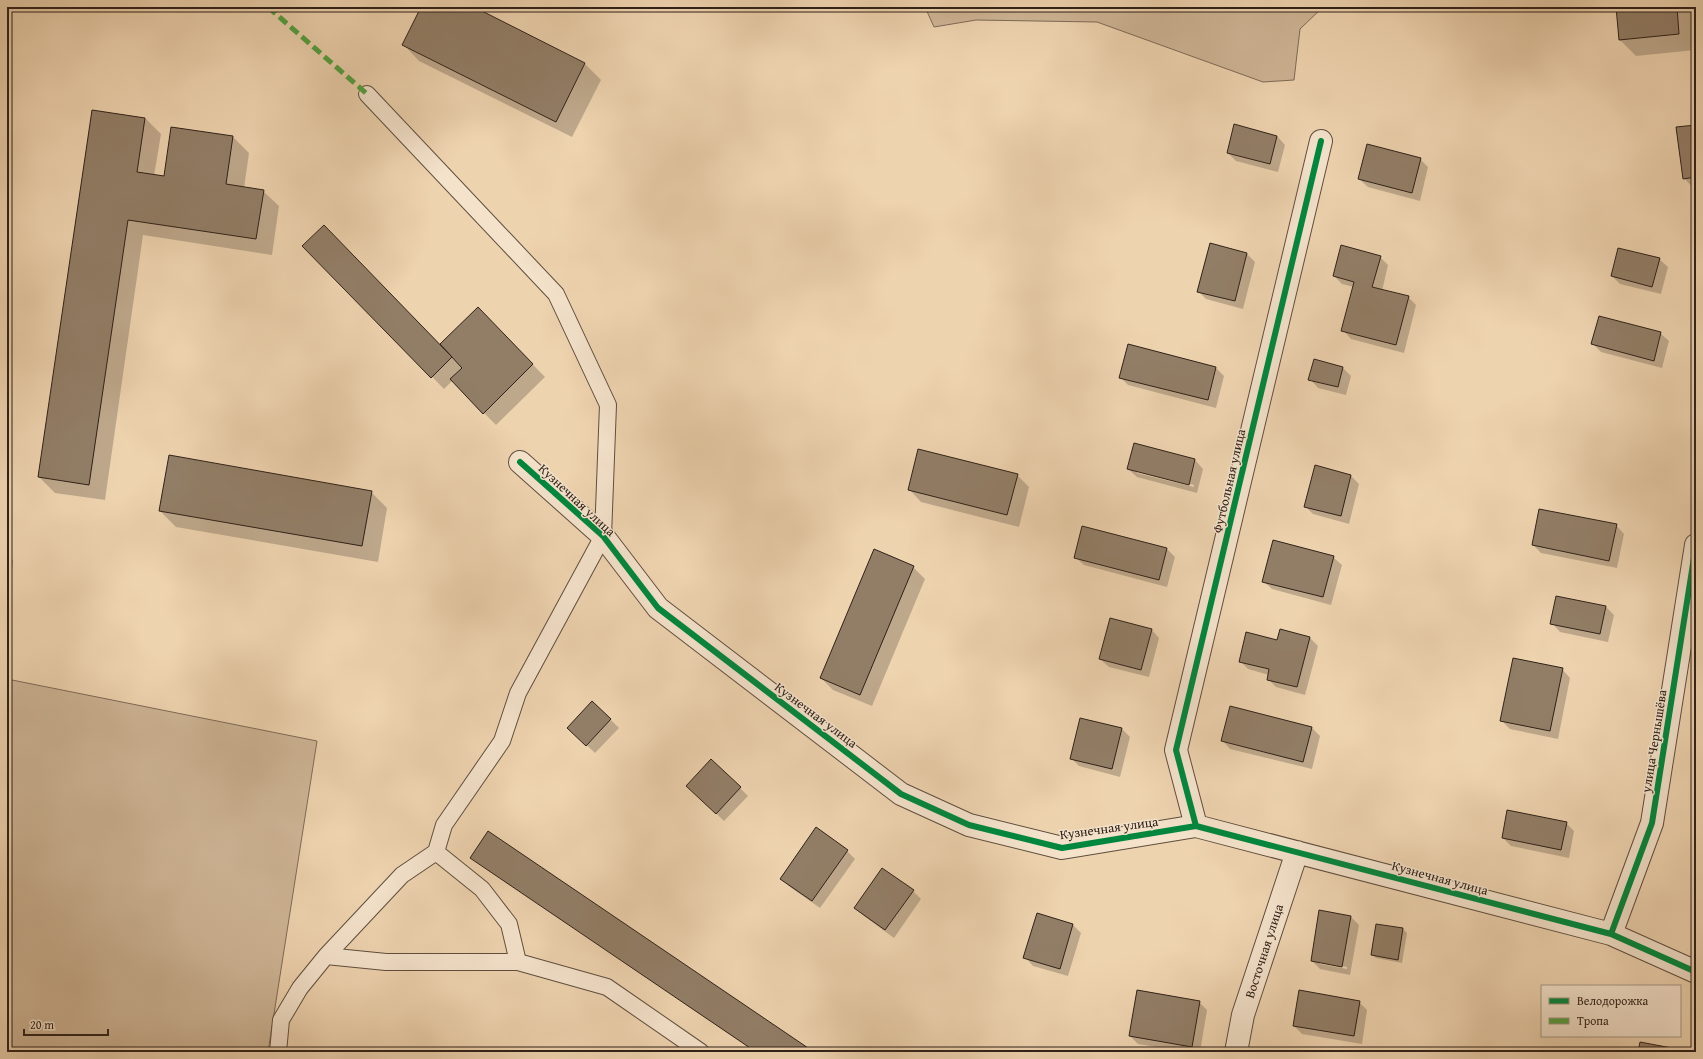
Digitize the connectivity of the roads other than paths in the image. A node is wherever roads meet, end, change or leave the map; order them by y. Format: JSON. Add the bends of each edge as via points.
{"nodes":[{"id":1,"x":368,"y":94,"type":"dead end"},
{"id":2,"x":1321,"y":141,"type":"dead end"},
{"id":3,"x":520,"y":462,"type":"dead end"},
{"id":4,"x":603,"y":536,"type":"junction"},
{"id":5,"x":1696,"y":545,"type":"edge"},
{"id":6,"x":1196,"y":826,"type":"junction"},
{"id":7,"x":436,"y":852,"type":"junction"},
{"id":8,"x":1297,"y":852,"type":"junction"},
{"id":9,"x":1611,"y":934,"type":"junction"},
{"id":10,"x":326,"y":956,"type":"junction"},
{"id":11,"x":518,"y":962,"type":"junction"},
{"id":12,"x":1696,"y":972,"type":"edge"},
{"id":13,"x":278,"y":1052,"type":"edge"},
{"id":14,"x":701,"y":1052,"type":"edge"},
{"id":15,"x":1236,"y":1052,"type":"edge"}],
"edges":[{"from":1,"to":4,"type":"lane","via":[[556,294],[608,405]]},
{"from":2,"to":6,"type":"street","name":"Футбольная улица","via":[[1176,750]]},
{"from":3,"to":4,"type":"street","name":"Кузнечная улица"},
{"from":4,"to":6,"type":"street","name":"Кузнечная улица","via":[[658,608],[901,794],[969,825],[1062,848]]},
{"from":4,"to":7,"type":"lane","via":[[518,692],[502,742],[444,825]]},
{"from":5,"to":9,"type":"street","name":"улица Чернышёва","via":[[1652,823]]},
{"from":6,"to":8,"type":"street","name":"Кузнечная улица"},
{"from":7,"to":10,"type":"lane","via":[[402,875]]},
{"from":7,"to":11,"type":"lane","via":[[482,889],[509,924]]},
{"from":8,"to":9,"type":"street","name":"Кузнечная улица"},
{"from":8,"to":15,"type":"street","name":"Восточная улица","via":[[1243,1015]]},
{"from":9,"to":12,"type":"street","name":"Кузнечная улица"},
{"from":10,"to":11,"type":"lane","via":[[386,962]]},
{"from":10,"to":13,"type":"lane","via":[[300,988],[281,1020]]},
{"from":11,"to":14,"type":"lane","via":[[608,987]]}]}
